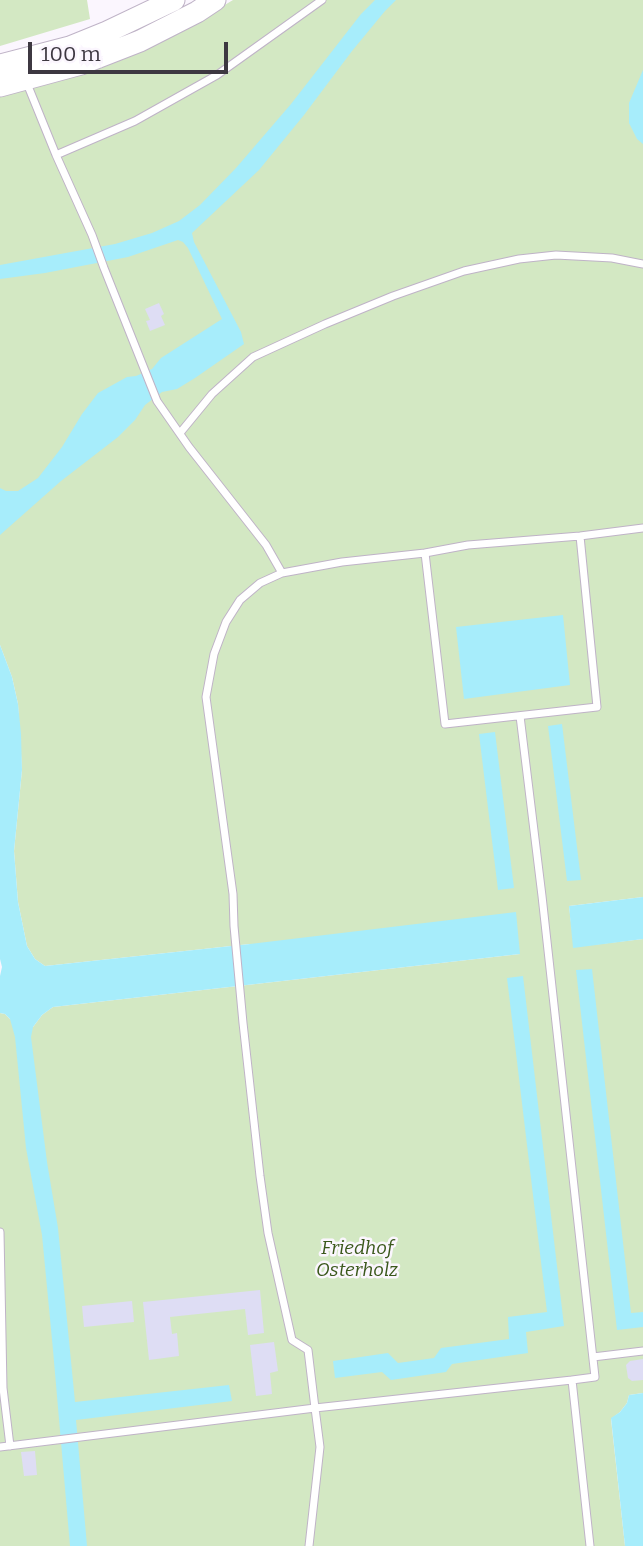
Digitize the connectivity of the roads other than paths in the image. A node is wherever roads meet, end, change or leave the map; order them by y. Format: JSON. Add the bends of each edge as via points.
{"nodes":[{"id":1,"x":174,"y":0,"type":"edge"},
{"id":2,"x":215,"y":0,"type":"edge"},
{"id":3,"x":322,"y":0,"type":"edge"},
{"id":4,"x":0,"y":65,"type":"edge"},
{"id":5,"x":25,"y":80,"type":"junction"},
{"id":6,"x":0,"y":86,"type":"edge"},
{"id":7,"x":56,"y":155,"type":"junction"},
{"id":8,"x":643,"y":264,"type":"edge"},
{"id":9,"x":180,"y":433,"type":"junction"},
{"id":10,"x":643,"y":528,"type":"edge"},
{"id":11,"x":580,"y":536,"type":"junction"},
{"id":12,"x":425,"y":552,"type":"junction"},
{"id":13,"x":282,"y":573,"type":"junction"},
{"id":14,"x":520,"y":716,"type":"junction"},
{"id":15,"x":0,"y":1232,"type":"edge"},
{"id":16,"x":643,"y":1351,"type":"edge"},
{"id":17,"x":593,"y":1357,"type":"junction"},
{"id":18,"x":572,"y":1380,"type":"junction"},
{"id":19,"x":315,"y":1408,"type":"junction"},
{"id":20,"x":10,"y":1446,"type":"junction"},
{"id":21,"x":0,"y":1447,"type":"edge"},
{"id":22,"x":309,"y":1546,"type":"edge"},
{"id":23,"x":590,"y":1546,"type":"edge"}],
"edges":[{"from":1,"to":4,"type":"main road","via":[[70,47]]},
{"from":2,"to":5,"type":"main road","via":[[139,41]]},
{"from":3,"to":7,"type":"lane","via":[[217,75],[135,121]]},
{"from":5,"to":6,"type":"main road"},
{"from":5,"to":7,"type":"lane"},
{"from":7,"to":9,"type":"lane","via":[[157,401]]},
{"from":8,"to":9,"type":"lane","via":[[556,255],[519,259],[464,271],[393,296],[253,357],[212,394]]},
{"from":9,"to":13,"type":"lane","via":[[266,545]]},
{"from":10,"to":11,"type":"lane"},
{"from":11,"to":12,"type":"lane"},
{"from":11,"to":14,"type":"lane","via":[[597,706]]},
{"from":12,"to":13,"type":"lane"},
{"from":12,"to":14,"type":"lane","via":[[445,724]]},
{"from":13,"to":19,"type":"lane","via":[[240,600],[226,622],[206,697],[233,894],[268,1233],[292,1340],[308,1350]]},
{"from":14,"to":17,"type":"lane"},
{"from":15,"to":20,"type":"lane","via":[[3,1388]]},
{"from":16,"to":17,"type":"lane"},
{"from":17,"to":18,"type":"lane","via":[[595,1377]]},
{"from":18,"to":19,"type":"lane"},
{"from":18,"to":23,"type":"lane"},
{"from":19,"to":20,"type":"lane"},
{"from":19,"to":22,"type":"lane","via":[[320,1447]]},
{"from":20,"to":21,"type":"lane"}]}
